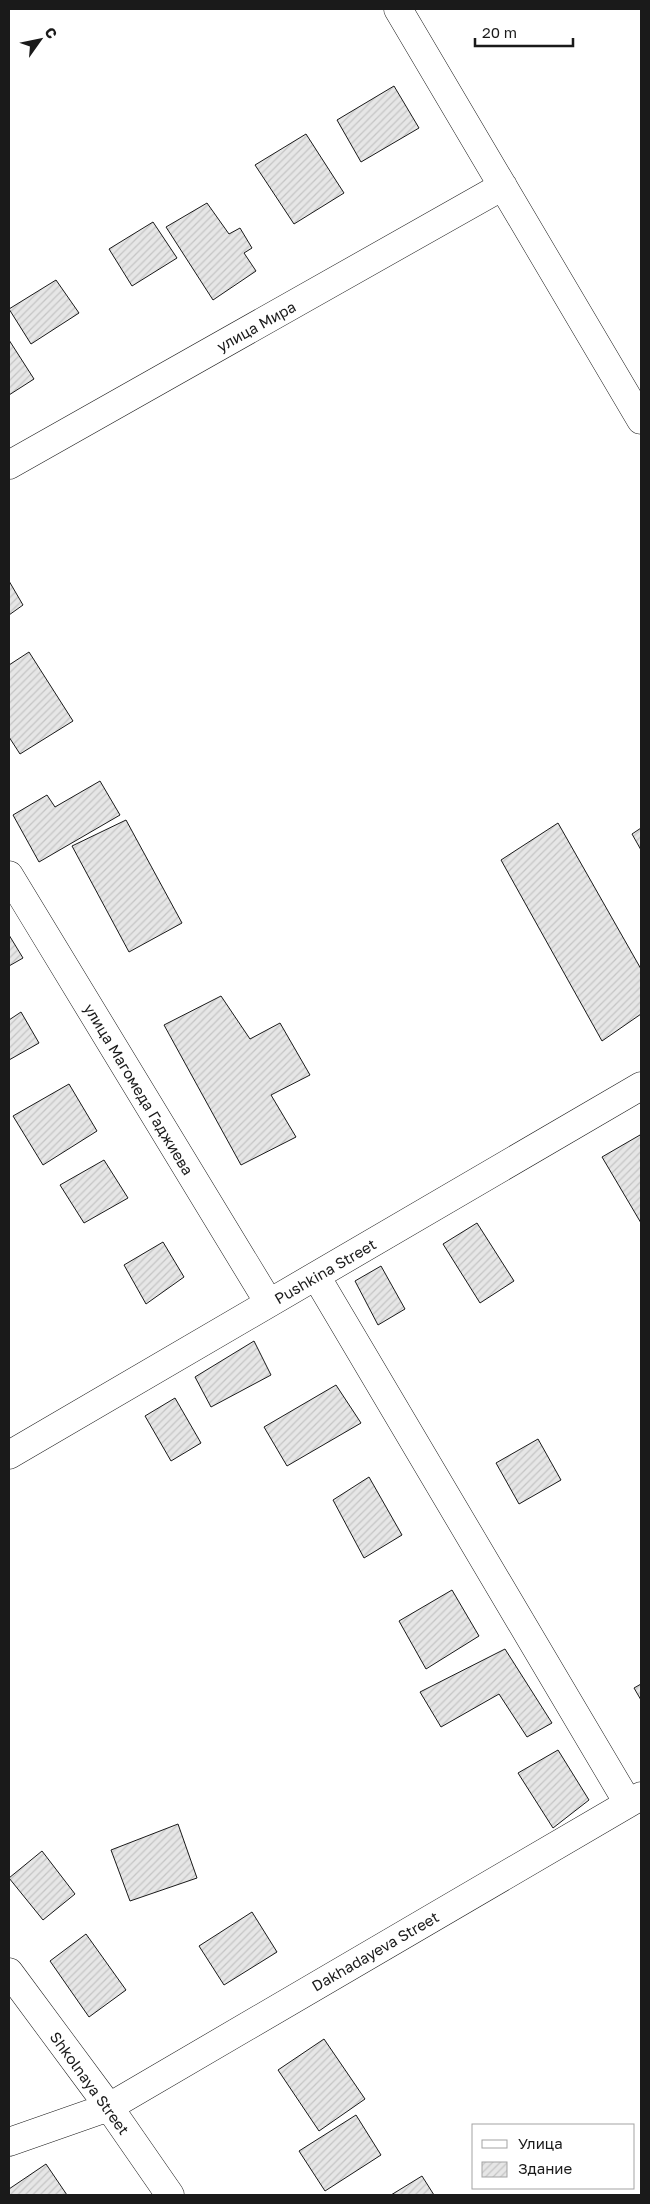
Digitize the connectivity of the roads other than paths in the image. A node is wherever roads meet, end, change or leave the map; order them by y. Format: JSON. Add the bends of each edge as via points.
{"nodes":[{"id":1,"x":398,"y":9,"type":"edge"},
{"id":2,"x":503,"y":186,"type":"junction"},
{"id":3,"x":641,"y":420,"type":"edge"},
{"id":4,"x":9,"y":465,"type":"edge"},
{"id":5,"x":9,"y":875,"type":"edge"},
{"id":6,"x":641,"y":1086,"type":"edge"},
{"id":7,"x":316,"y":1276,"type":"junction"},
{"id":8,"x":269,"y":1303,"type":"junction"},
{"id":9,"x":9,"y":1455,"type":"edge"},
{"id":10,"x":635,"y":1799,"type":"edge"},
{"id":11,"x":9,"y":1972,"type":"edge"},
{"id":12,"x":109,"y":2107,"type":"junction"},
{"id":13,"x":9,"y":2142,"type":"edge"},
{"id":14,"x":170,"y":2195,"type":"edge"}],
"edges":[{"from":1,"to":2,"type":"street"},
{"from":2,"to":3,"type":"street"},
{"from":2,"to":4,"type":"street","name":"улица Мира"},
{"from":5,"to":8,"type":"street","name":"улица Магомеда Гаджиева"},
{"from":6,"to":7,"type":"street","name":"Pushkina Street"},
{"from":7,"to":8,"type":"street","name":"Pushkina Street"},
{"from":7,"to":10,"type":"street"},
{"from":8,"to":9,"type":"street","name":"Pushkina Street"},
{"from":10,"to":12,"type":"street","name":"Dakhadayeva Street"},
{"from":11,"to":12,"type":"street","name":"Shkolnaya Street"},
{"from":12,"to":13,"type":"street","name":"Dakhadayeva Street"},
{"from":12,"to":14,"type":"street","name":"Shkolnaya Street"}]}
